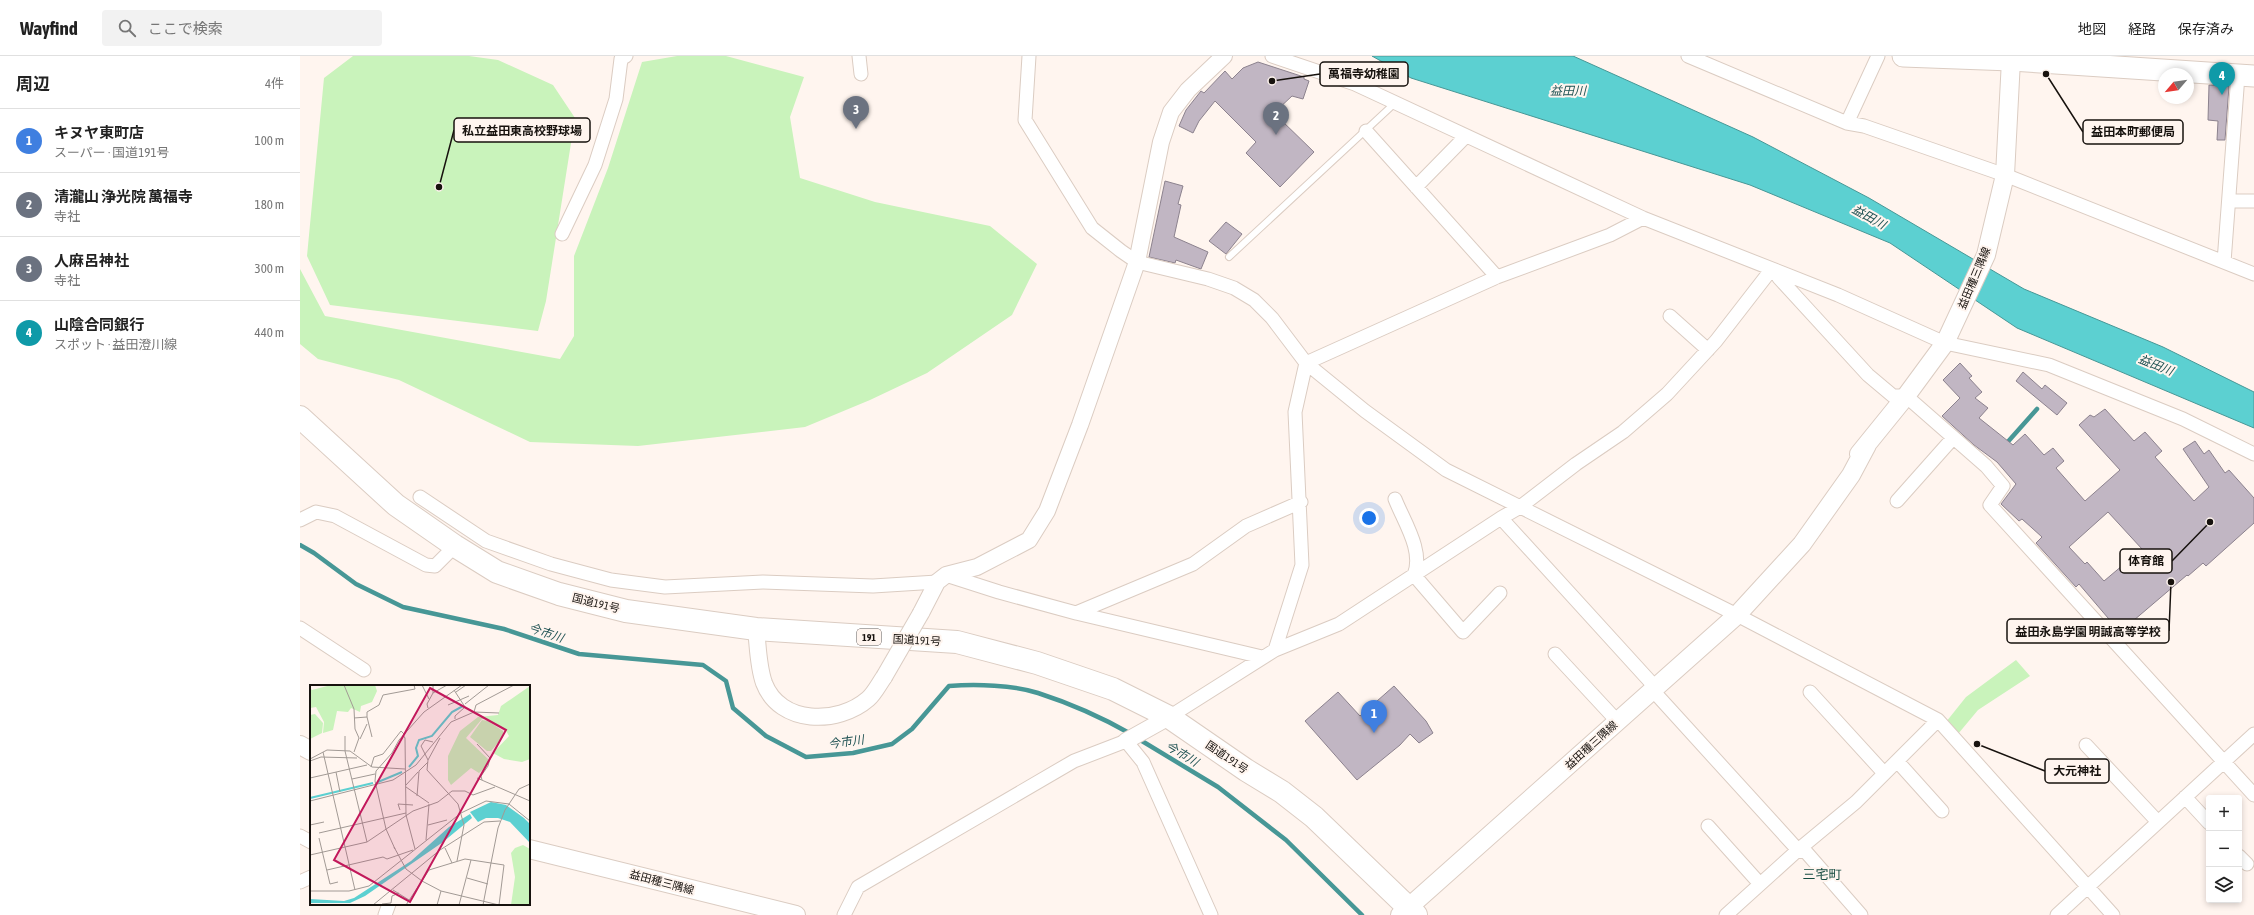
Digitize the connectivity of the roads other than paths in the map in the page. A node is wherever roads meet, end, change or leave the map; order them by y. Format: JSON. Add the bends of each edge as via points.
{"nodes":[{"id":1,"x":626,"y":56,"type":"edge"},
{"id":2,"x":859,"y":56,"type":"edge"},
{"id":3,"x":1029,"y":56,"type":"edge"},
{"id":4,"x":1224,"y":56,"type":"edge"},
{"id":5,"x":1272,"y":56,"type":"edge"},
{"id":6,"x":1688,"y":56,"type":"edge"},
{"id":7,"x":1878,"y":56,"type":"edge"},
{"id":8,"x":1903,"y":56,"type":"edge"},
{"id":9,"x":2011,"y":58,"type":"edge"},
{"id":10,"x":861,"y":74,"type":"dead end"},
{"id":11,"x":2246,"y":76,"type":"edge"},
{"id":12,"x":1395,"y":103,"type":"junction"},
{"id":13,"x":1847,"y":123,"type":"junction"},
{"id":14,"x":1366,"y":131,"type":"junction"},
{"id":15,"x":1466,"y":136,"type":"junction"},
{"id":16,"x":2004,"y":179,"type":"junction"},
{"id":17,"x":1416,"y":187,"type":"junction"},
{"id":18,"x":2229,"y":201,"type":"junction"},
{"id":19,"x":2254,"y":201,"type":"edge"},
{"id":20,"x":1643,"y":218,"type":"junction"},
{"id":21,"x":562,"y":234,"type":"dead end"},
{"id":22,"x":1229,"y":257,"type":"dead end"},
{"id":23,"x":1137,"y":262,"type":"junction"},
{"id":24,"x":2224,"y":262,"type":"junction"},
{"id":25,"x":1773,"y":271,"type":"junction"},
{"id":26,"x":2254,"y":274,"type":"edge"},
{"id":27,"x":1497,"y":277,"type":"junction"},
{"id":28,"x":1670,"y":316,"type":"dead end"},
{"id":29,"x":1945,"y":343,"type":"junction"},
{"id":30,"x":1708,"y":350,"type":"junction"},
{"id":31,"x":1306,"y":363,"type":"junction"},
{"id":32,"x":1906,"y":396,"type":"junction"},
{"id":33,"x":300,"y":417,"type":"edge"},
{"id":34,"x":1953,"y":438,"type":"junction"},
{"id":35,"x":2254,"y":454,"type":"edge"},
{"id":36,"x":420,"y":497,"type":"dead end"},
{"id":37,"x":1395,"y":499,"type":"dead end"},
{"id":38,"x":1897,"y":501,"type":"dead end"},
{"id":39,"x":1300,"y":502,"type":"junction"},
{"id":40,"x":1520,"y":507,"type":"junction"},
{"id":41,"x":1501,"y":518,"type":"junction"},
{"id":42,"x":300,"y":520,"type":"edge"},
{"id":43,"x":455,"y":546,"type":"junction"},
{"id":44,"x":1414,"y":575,"type":"junction"},
{"id":45,"x":941,"y":579,"type":"junction"},
{"id":46,"x":1500,"y":593,"type":"dead end"},
{"id":47,"x":1076,"y":613,"type":"junction"},
{"id":48,"x":1737,"y":614,"type":"junction"},
{"id":49,"x":300,"y":628,"type":"edge"},
{"id":50,"x":756,"y":628,"type":"junction"},
{"id":51,"x":1275,"y":650,"type":"junction"},
{"id":52,"x":1555,"y":654,"type":"dead end"},
{"id":53,"x":1262,"y":657,"type":"junction"},
{"id":54,"x":364,"y":670,"type":"dead end"},
{"id":55,"x":1656,"y":688,"type":"junction"},
{"id":56,"x":1810,"y":692,"type":"dead end"},
{"id":57,"x":1169,"y":717,"type":"junction"},
{"id":58,"x":1938,"y":720,"type":"junction"},
{"id":59,"x":1618,"y":722,"type":"junction"},
{"id":60,"x":2254,"y":734,"type":"edge"},
{"id":61,"x":1126,"y":741,"type":"junction"},
{"id":62,"x":300,"y":745,"type":"edge"},
{"id":63,"x":2086,"y":745,"type":"dead end"},
{"id":64,"x":310,"y":750,"type":"edge"},
{"id":65,"x":1897,"y":761,"type":"junction"},
{"id":66,"x":2224,"y":762,"type":"junction"},
{"id":67,"x":1884,"y":774,"type":"junction"},
{"id":68,"x":2254,"y":795,"type":"edge"},
{"id":69,"x":2185,"y":797,"type":"junction"},
{"id":70,"x":1942,"y":811,"type":"dead end"},
{"id":71,"x":2206,"y":820,"type":"edge"},
{"id":72,"x":2158,"y":822,"type":"junction"},
{"id":73,"x":1708,"y":826,"type":"dead end"},
{"id":74,"x":300,"y":836,"type":"edge"},
{"id":75,"x":310,"y":841,"type":"edge"},
{"id":76,"x":530,"y":849,"type":"edge"},
{"id":77,"x":1798,"y":850,"type":"junction"},
{"id":78,"x":310,"y":877,"type":"edge"},
{"id":79,"x":300,"y":882,"type":"edge"},
{"id":80,"x":1760,"y":884,"type":"junction"},
{"id":81,"x":2087,"y":886,"type":"junction"},
{"id":82,"x":389,"y":905,"type":"edge"},
{"id":83,"x":1408,"y":912,"type":"edge"},
{"id":84,"x":385,"y":915,"type":"edge"},
{"id":85,"x":796,"y":915,"type":"edge"},
{"id":86,"x":844,"y":915,"type":"edge"},
{"id":87,"x":1211,"y":915,"type":"edge"},
{"id":88,"x":1726,"y":915,"type":"edge"},
{"id":89,"x":1861,"y":915,"type":"edge"},
{"id":90,"x":2057,"y":915,"type":"edge"},
{"id":91,"x":2113,"y":915,"type":"edge"}],
"edges":[{"from":1,"to":21,"type":"street","via":[[621,59],[616,99],[595,165]]},
{"from":2,"to":10,"type":"street"},
{"from":3,"to":23,"type":"street","via":[[1025,120],[1092,228]]},
{"from":4,"to":23,"type":"street","via":[[1188,90],[1171,112],[1162,142]]},
{"from":5,"to":12,"type":"street","via":[[1355,84]]},
{"from":6,"to":13,"type":"street"},
{"from":7,"to":13,"type":"street"},
{"from":8,"to":9,"type":"main road"},
{"from":9,"to":11,"type":"main road"},
{"from":9,"to":16,"type":"main road","name":"益田種三隅線"},
{"from":11,"to":18,"type":"street"},
{"from":12,"to":14,"type":"lane"},
{"from":12,"to":15,"type":"street"},
{"from":13,"to":16,"type":"street","via":[[1864,126]]},
{"from":14,"to":17,"type":"street"},
{"from":14,"to":22,"type":"lane"},
{"from":15,"to":17,"type":"street"},
{"from":15,"to":20,"type":"street"},
{"from":16,"to":24,"type":"street"},
{"from":16,"to":29,"type":"main road","name":"益田種三隅線","via":[[1986,255]]},
{"from":17,"to":27,"type":"street"},
{"from":18,"to":19,"type":"street"},
{"from":18,"to":24,"type":"street"},
{"from":20,"to":25,"type":"street"},
{"from":20,"to":27,"type":"street","via":[[1610,235]]},
{"from":23,"to":31,"type":"street","via":[[1234,288],[1254,300],[1272,318]]},
{"from":23,"to":45,"type":"street","via":[[1047,511],[1029,540],[977,567]]},
{"from":24,"to":26,"type":"street"},
{"from":25,"to":29,"type":"street","via":[[1838,295]]},
{"from":25,"to":30,"type":"street"},
{"from":25,"to":32,"type":"street","via":[[1868,375],[1893,396]]},
{"from":27,"to":31,"type":"street"},
{"from":28,"to":30,"type":"street"},
{"from":29,"to":32,"type":"main road","name":"益田種三隅線"},
{"from":29,"to":35,"type":"street","via":[[2049,365],[2183,419]]},
{"from":30,"to":40,"type":"street","via":[[1667,394],[1623,432]]},
{"from":31,"to":39,"type":"street","via":[[1295,412]]},
{"from":31,"to":40,"type":"street","via":[[1365,411],[1446,470]]},
{"from":32,"to":34,"type":"street"},
{"from":32,"to":48,"type":"main road","name":"益田種三隅線","via":[[1867,445],[1851,475],[1806,538]]},
{"from":33,"to":43,"type":"highway","name":"国道191号","number":"191","via":[[396,505]]},
{"from":34,"to":38,"type":"street"},
{"from":34,"to":66,"type":"street","via":[[1986,466],[2003,486],[1990,505]]},
{"from":36,"to":45,"type":"street","via":[[486,540],[551,564],[611,580],[665,587],[763,582],[873,586]]},
{"from":37,"to":44,"type":"street","via":[[1416,551],[1418,564]]},
{"from":39,"to":47,"type":"street","via":[[1246,526],[1193,564]]},
{"from":39,"to":51,"type":"street","via":[[1302,565]]},
{"from":40,"to":41,"type":"street"},
{"from":40,"to":48,"type":"street"},
{"from":41,"to":44,"type":"street"},
{"from":41,"to":55,"type":"street"},
{"from":42,"to":43,"type":"street","via":[[316,512],[335,516],[426,565],[435,566]]},
{"from":43,"to":50,"type":"highway","name":"国道191号","number":"191","via":[[497,572],[559,594],[626,611]]},
{"from":44,"to":46,"type":"street","via":[[1463,632]]},
{"from":44,"to":51,"type":"street","via":[[1339,624]]},
{"from":45,"to":47,"type":"street"},
{"from":45,"to":50,"type":"street","bridge":true,"via":[[869,699],[847,712],[821,717],[799,715],[778,704],[764,684]]},
{"from":47,"to":53,"type":"street"},
{"from":48,"to":55,"type":"main road","name":"益田種三隅線"},
{"from":48,"to":58,"type":"street"},
{"from":49,"to":54,"type":"street"},
{"from":50,"to":57,"type":"highway","name":"国道191号","number":"191","via":[[957,642],[1037,663],[1113,689]]},
{"from":51,"to":53,"type":"street"},
{"from":52,"to":59,"type":"street"},
{"from":53,"to":57,"type":"street"},
{"from":55,"to":59,"type":"main road","name":"益田種三隅線"},
{"from":55,"to":77,"type":"street","via":[[1657,695]]},
{"from":56,"to":67,"type":"street"},
{"from":57,"to":61,"type":"street"},
{"from":57,"to":83,"type":"highway","name":"国道191号","number":"191","via":[[1282,792],[1314,817]]},
{"from":58,"to":65,"type":"street"},
{"from":58,"to":81,"type":"street"},
{"from":59,"to":83,"type":"main road","name":"益田種三隅線"},
{"from":60,"to":66,"type":"street"},
{"from":61,"to":86,"type":"street","via":[[1074,761],[858,887]]},
{"from":61,"to":87,"type":"street","via":[[1143,762]]},
{"from":62,"to":64,"type":"main road"},
{"from":63,"to":72,"type":"street"},
{"from":65,"to":67,"type":"street"},
{"from":65,"to":70,"type":"street"},
{"from":66,"to":68,"type":"street"},
{"from":66,"to":69,"type":"street"},
{"from":67,"to":77,"type":"street","via":[[1856,802]]},
{"from":69,"to":71,"type":"street"},
{"from":69,"to":72,"type":"street"},
{"from":72,"to":81,"type":"street"},
{"from":73,"to":80,"type":"street"},
{"from":74,"to":75,"type":"street"},
{"from":76,"to":85,"type":"main road","name":"益田種三隅線"},
{"from":77,"to":80,"type":"street"},
{"from":77,"to":89,"type":"street","via":[[1806,852]]},
{"from":78,"to":79,"type":"street"},
{"from":80,"to":88,"type":"street"},
{"from":81,"to":90,"type":"street"},
{"from":81,"to":91,"type":"street"},
{"from":82,"to":84,"type":"street"}]}
